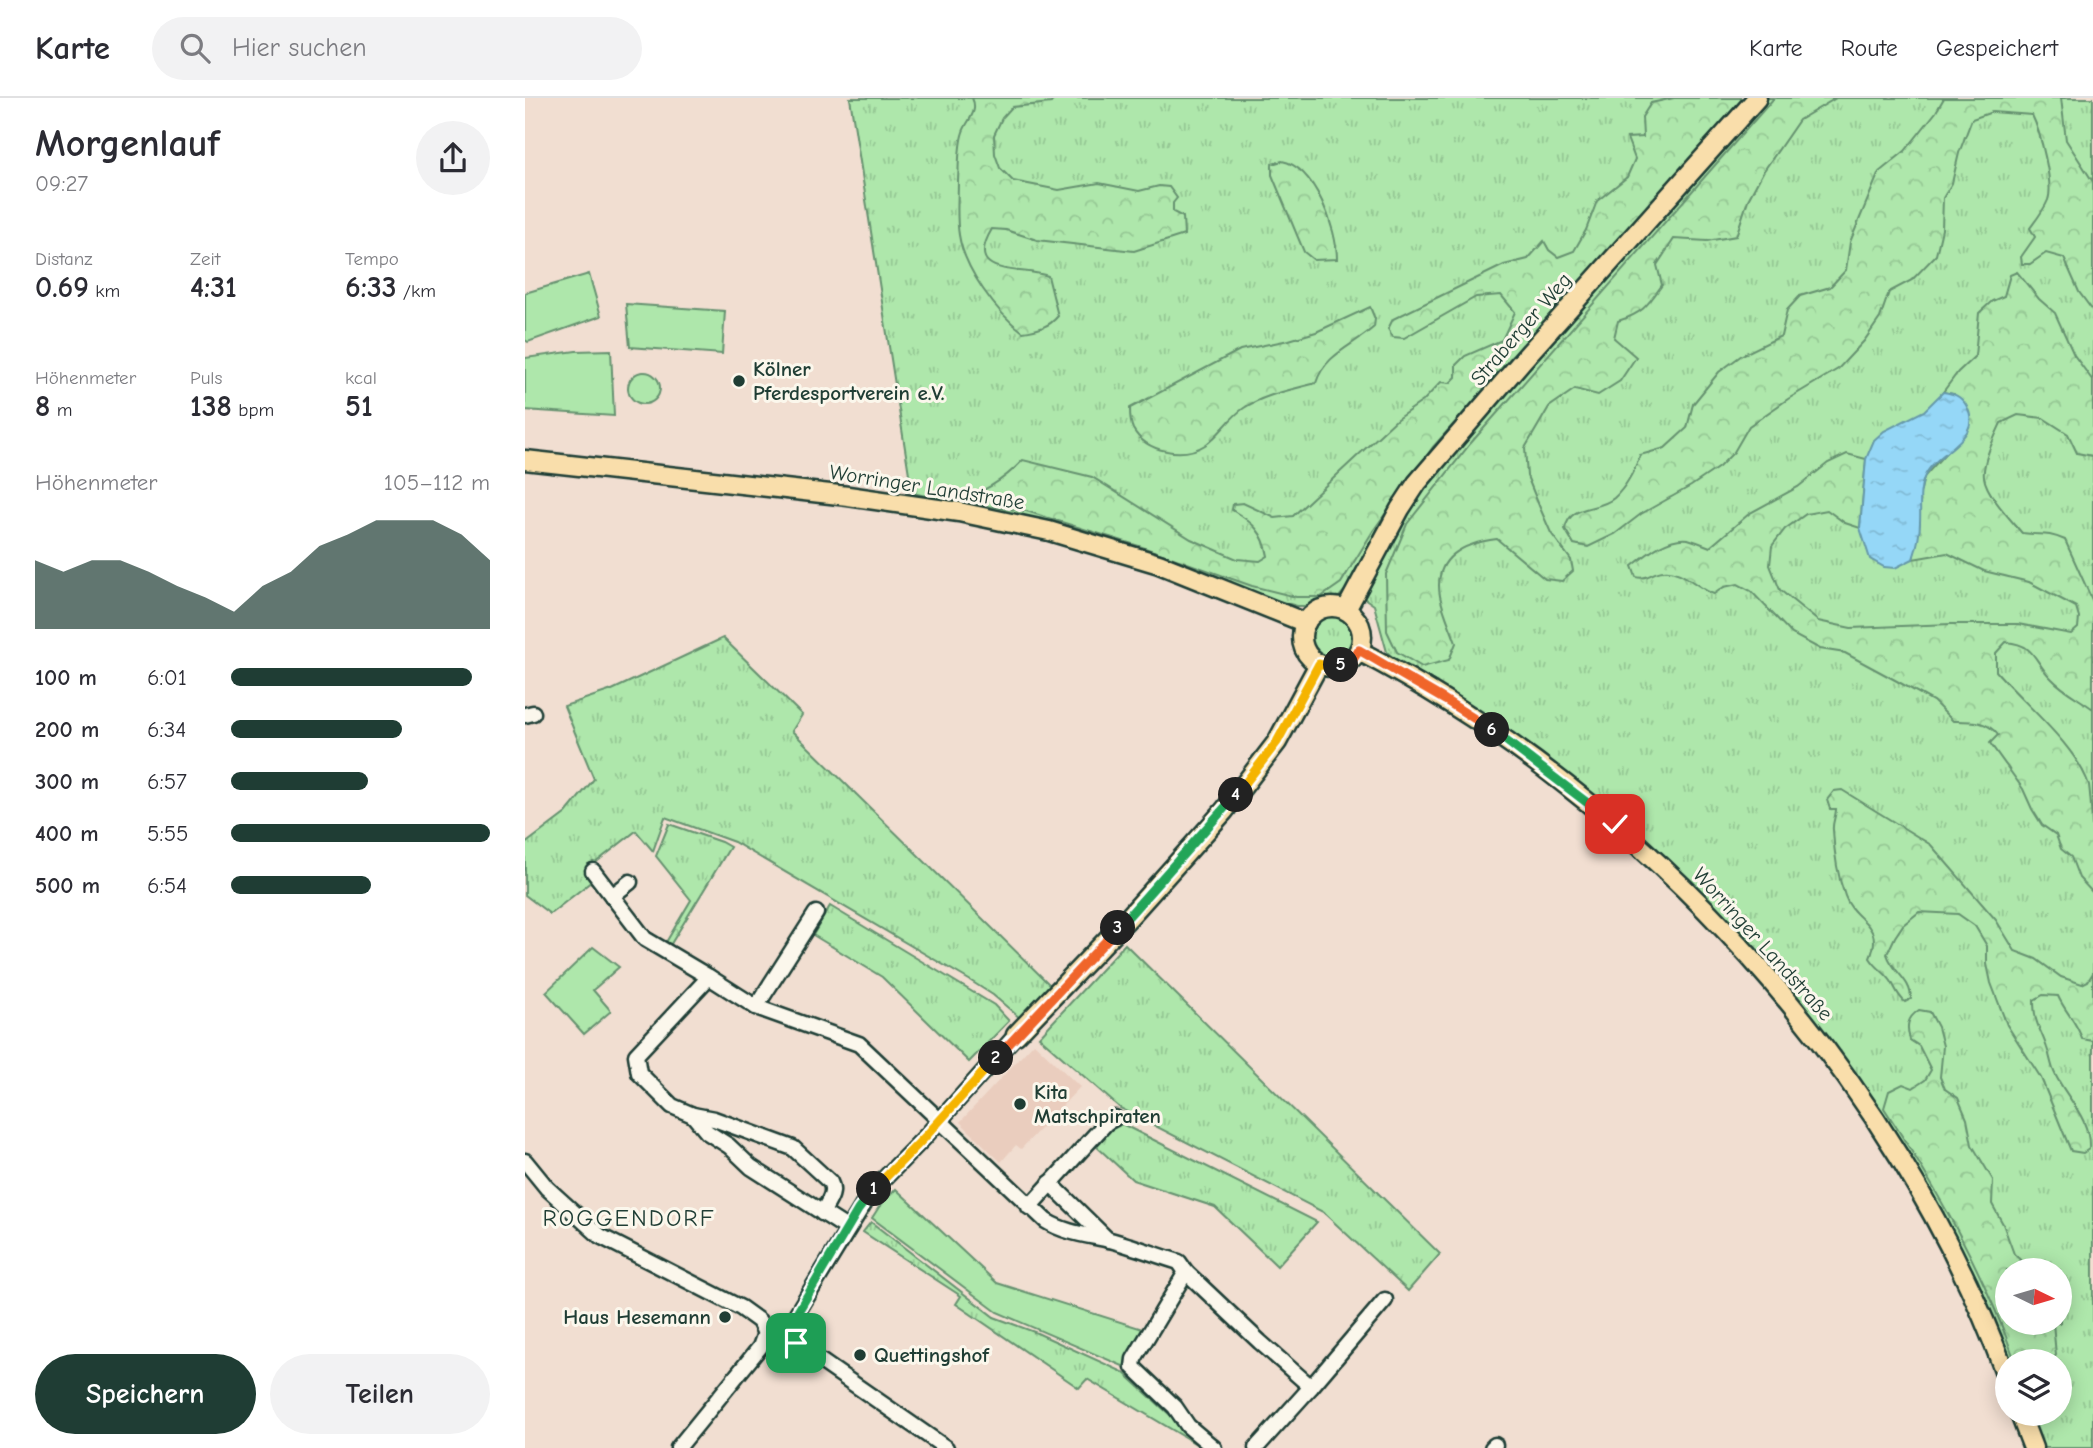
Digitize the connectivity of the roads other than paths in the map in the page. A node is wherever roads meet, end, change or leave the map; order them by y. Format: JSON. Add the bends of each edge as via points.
{"nodes":[{"id":1,"x":1757,"y":98,"type":"edge"},
{"id":2,"x":525,"y":460,"type":"edge"},
{"id":3,"x":1346,"y":610,"type":"junction"},
{"id":4,"x":1306,"y":623,"type":"junction"},
{"id":5,"x":1359,"y":650,"type":"junction"},
{"id":6,"x":1319,"y":664,"type":"junction"},
{"id":7,"x":593,"y":871,"type":"dead end"},
{"id":8,"x":630,"y":882,"type":"dead end"},
{"id":9,"x":612,"y":896,"type":"junction"},
{"id":10,"x":816,"y":913,"type":"dead end"},
{"id":11,"x":709,"y":977,"type":"junction"},
{"id":12,"x":756,"y":1007,"type":"junction"},
{"id":13,"x":1016,"y":1035,"type":"joint"},
{"id":14,"x":693,"y":1115,"type":"junction"},
{"id":15,"x":1115,"y":1118,"type":"dead end"},
{"id":16,"x":940,"y":1120,"type":"junction"},
{"id":17,"x":525,"y":1161,"type":"edge"},
{"id":18,"x":1050,"y":1183,"type":"junction"},
{"id":19,"x":1029,"y":1207,"type":"junction"},
{"id":20,"x":822,"y":1213,"type":"junction"},
{"id":21,"x":848,"y":1229,"type":"junction"},
{"id":22,"x":1108,"y":1240,"type":"junction"},
{"id":23,"x":1186,"y":1272,"type":"junction"},
{"id":24,"x":1385,"y":1300,"type":"dead end"},
{"id":25,"x":791,"y":1332,"type":"junction"},
{"id":26,"x":765,"y":1333,"type":"junction"},
{"id":27,"x":1995,"y":1350,"type":"edge"},
{"id":28,"x":1311,"y":1387,"type":"junction"},
{"id":29,"x":2025,"y":1426,"type":"edge"},
{"id":30,"x":678,"y":1448,"type":"edge"},
{"id":31,"x":946,"y":1448,"type":"edge"},
{"id":32,"x":1214,"y":1448,"type":"edge"},
{"id":33,"x":1256,"y":1448,"type":"edge"},
{"id":34,"x":2033,"y":1448,"type":"edge"}],
"edges":[{"from":1,"to":3,"type":"main road","name":"Straberger Weg","via":[[1417,483]]},
{"from":2,"to":4,"type":"main road","name":"Worringer Landstraße","via":[[848,496],[1049,531],[1159,564]]},
{"from":3,"to":4,"type":"main road","via":[[1328,607]]},
{"from":3,"to":5,"type":"main road","via":[[1361,627]]},
{"from":4,"to":6,"type":"main road","via":[[1303,642]]},
{"from":5,"to":6,"type":"main road","via":[[1346,664]]},
{"from":5,"to":27,"type":"main road","name":"Worringer Landstraße","via":[[1516,747],[1615,824],[1728,933],[1838,1067],[1903,1165],[1961,1270]]},
{"from":6,"to":13,"type":"main road","via":[[1277,742],[1224,811]]},
{"from":7,"to":9,"type":"street"},
{"from":8,"to":9,"type":"street"},
{"from":9,"to":11,"type":"street","via":[[645,939]]},
{"from":10,"to":12,"type":"street"},
{"from":11,"to":12,"type":"street"},
{"from":11,"to":14,"type":"street","via":[[636,1055],[639,1073],[672,1106]]},
{"from":12,"to":16,"type":"street","via":[[859,1044]]},
{"from":13,"to":16,"type":"street"},
{"from":14,"to":20,"type":"street","via":[[751,1167]]},
{"from":14,"to":20,"type":"street","via":[[793,1148],[833,1188]]},
{"from":15,"to":18,"type":"street"},
{"from":16,"to":19,"type":"street"},
{"from":16,"to":21,"type":"street","via":[[871,1192]]},
{"from":17,"to":26,"type":"street","via":[[547,1188],[600,1236],[741,1308],[759,1321]]},
{"from":18,"to":19,"type":"street"},
{"from":18,"to":22,"type":"street"},
{"from":19,"to":22,"type":"street","via":[[1053,1226]]},
{"from":20,"to":21,"type":"street"},
{"from":21,"to":25,"type":"street","via":[[797,1313]]},
{"from":22,"to":23,"type":"street","via":[[1179,1262]]},
{"from":23,"to":28,"type":"street"},
{"from":23,"to":32,"type":"street","via":[[1133,1367]]},
{"from":24,"to":28,"type":"street"},
{"from":25,"to":26,"type":"street"},
{"from":25,"to":31,"type":"street","via":[[802,1348]]},
{"from":26,"to":30,"type":"street","via":[[760,1347]]},
{"from":28,"to":33,"type":"street"},
{"from":29,"to":34,"type":"main road"}]}
